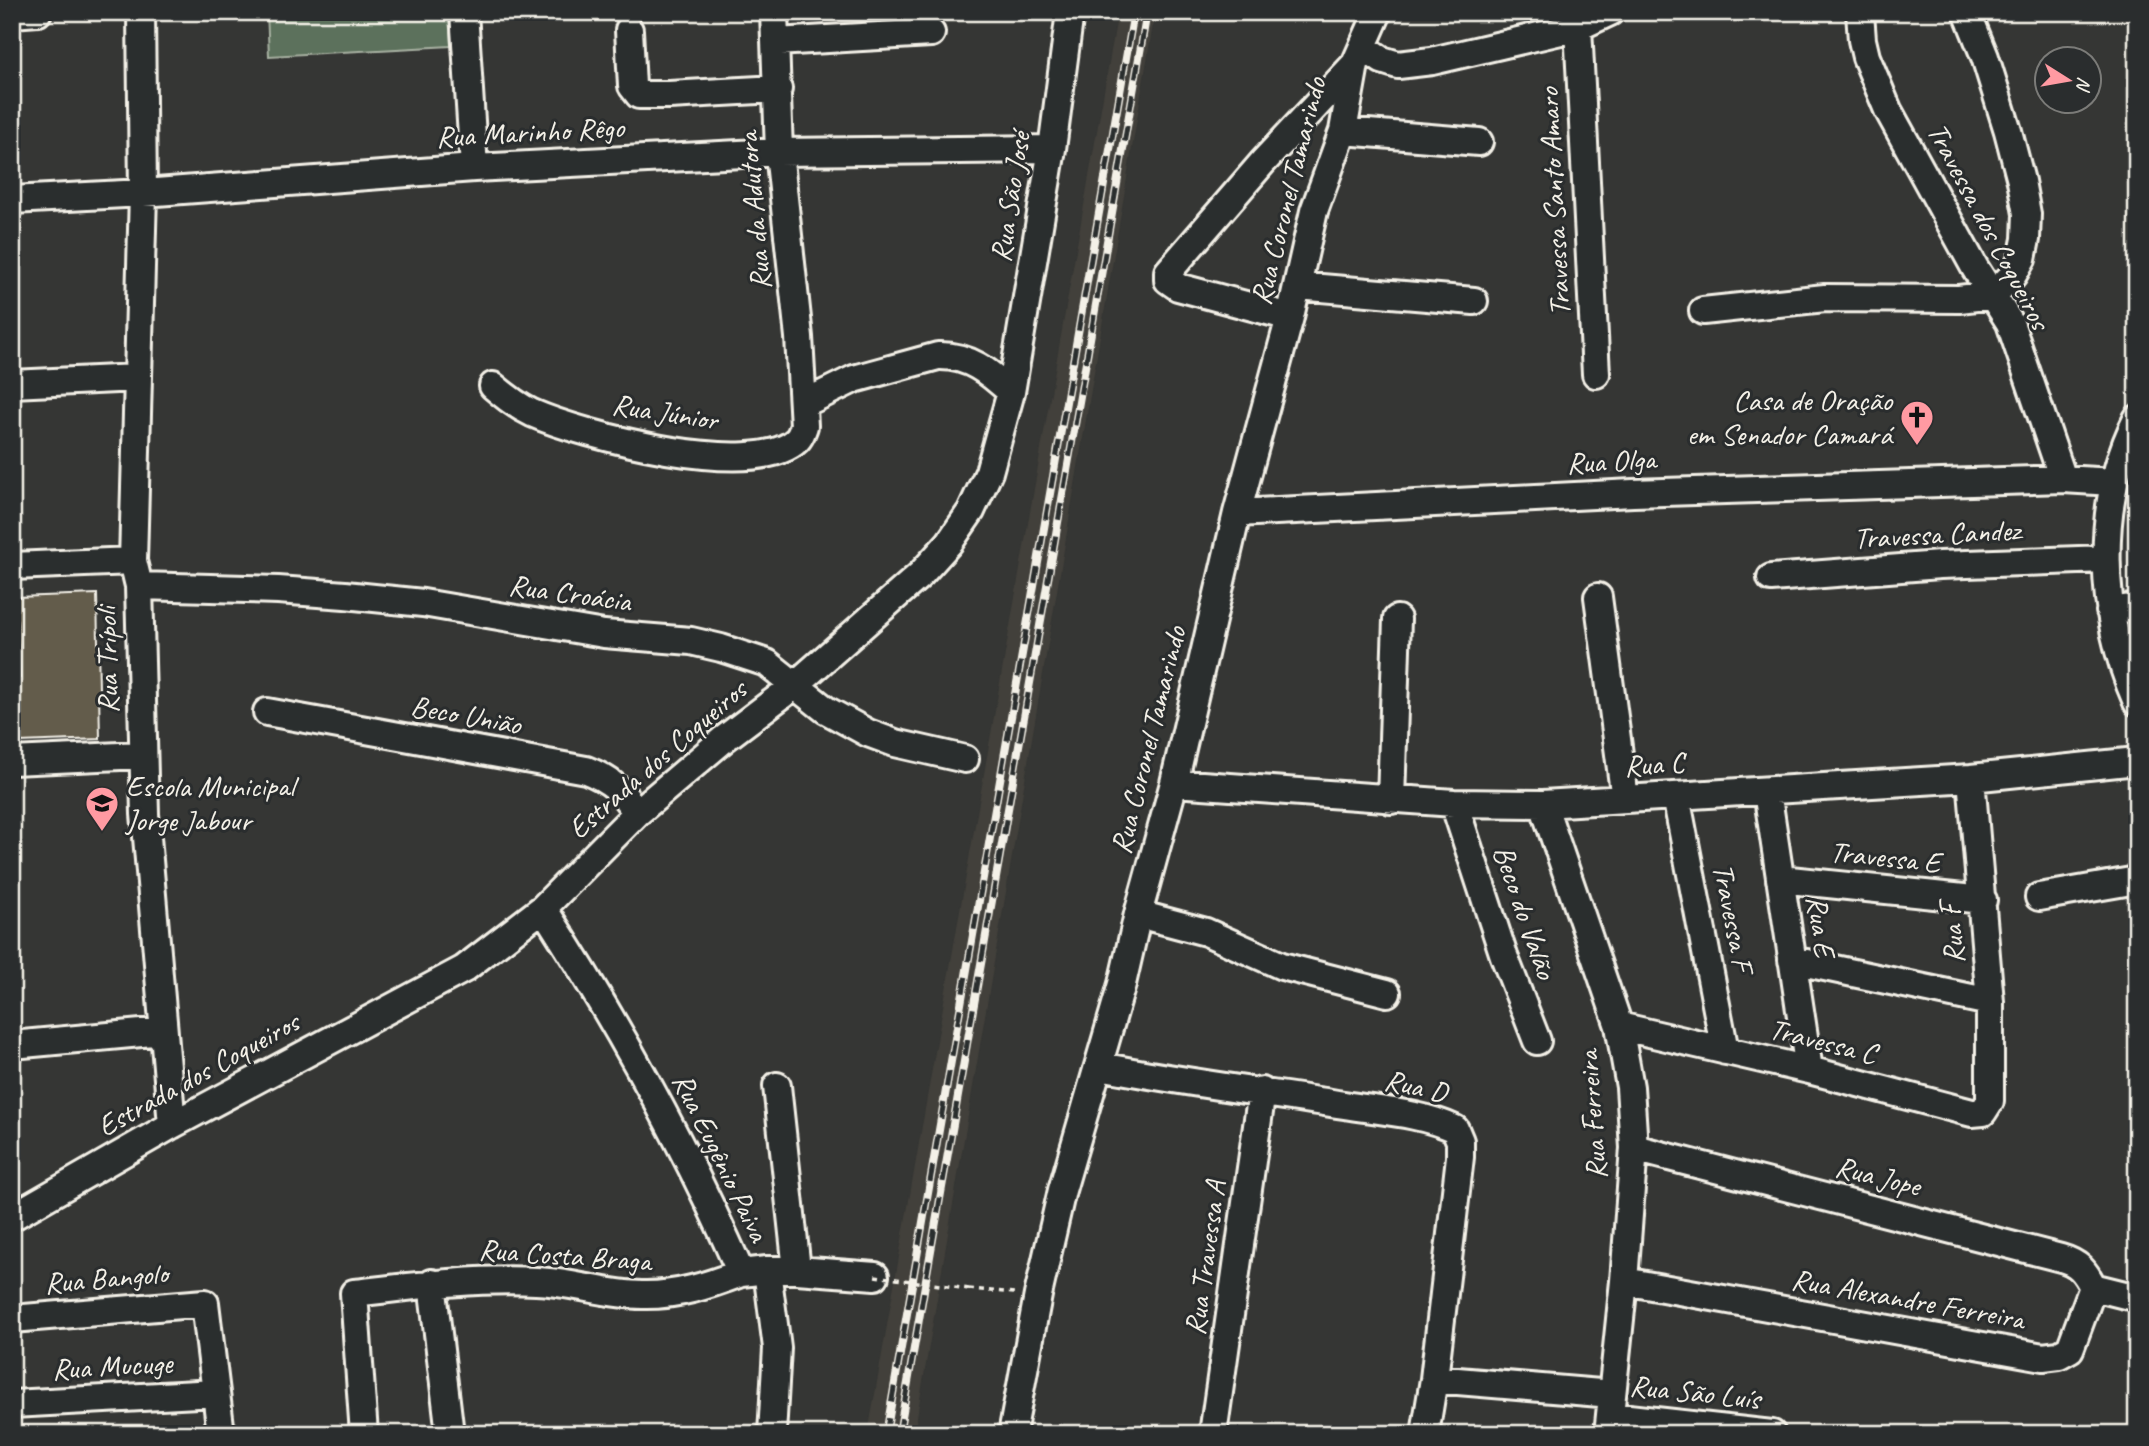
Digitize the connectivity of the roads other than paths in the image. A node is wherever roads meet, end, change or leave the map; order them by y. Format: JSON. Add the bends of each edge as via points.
{"nodes":[{"id":1,"x":38,"y":12,"type":"edge"},
{"id":2,"x":141,"y":12,"type":"edge"},
{"id":3,"x":464,"y":12,"type":"edge"},
{"id":4,"x":774,"y":12,"type":"edge"},
{"id":5,"x":1070,"y":12,"type":"edge"},
{"id":6,"x":1378,"y":12,"type":"edge"},
{"id":7,"x":1610,"y":12,"type":"edge"},
{"id":8,"x":1852,"y":12,"type":"edge"},
{"id":9,"x":1967,"y":12,"type":"edge"},
{"id":10,"x":1861,"y":13,"type":"edge"},
{"id":11,"x":12,"y":14,"type":"edge"},
{"id":12,"x":1578,"y":27,"type":"junction"},
{"id":13,"x":629,"y":30,"type":"dead end"},
{"id":14,"x":931,"y":33,"type":"dead end"},
{"id":15,"x":776,"y":42,"type":"junction"},
{"id":16,"x":1359,"y":56,"type":"junction"},
{"id":17,"x":778,"y":89,"type":"junction"},
{"id":18,"x":1343,"y":131,"type":"junction"},
{"id":19,"x":1479,"y":142,"type":"dead end"},
{"id":20,"x":1052,"y":149,"type":"junction"},
{"id":21,"x":779,"y":152,"type":"junction"},
{"id":22,"x":474,"y":168,"type":"junction"},
{"id":23,"x":143,"y":193,"type":"junction"},
{"id":24,"x":12,"y":200,"type":"edge"},
{"id":25,"x":1298,"y":286,"type":"junction"},
{"id":26,"x":1993,"y":295,"type":"junction"},
{"id":27,"x":1474,"y":300,"type":"dead end"},
{"id":28,"x":1703,"y":311,"type":"dead end"},
{"id":29,"x":1290,"y":317,"type":"junction"},
{"id":30,"x":1596,"y":374,"type":"dead end"},
{"id":31,"x":137,"y":378,"type":"junction"},
{"id":32,"x":12,"y":384,"type":"edge"},
{"id":33,"x":493,"y":386,"type":"dead end"},
{"id":34,"x":1011,"y":392,"type":"junction"},
{"id":35,"x":803,"y":404,"type":"junction"},
{"id":36,"x":2137,"y":419,"type":"edge"},
{"id":37,"x":2063,"y":479,"type":"junction"},
{"id":38,"x":2113,"y":482,"type":"junction"},
{"id":39,"x":1237,"y":513,"type":"junction"},
{"id":40,"x":2106,"y":559,"type":"junction"},
{"id":41,"x":12,"y":566,"type":"edge"},
{"id":42,"x":136,"y":573,"type":"junction"},
{"id":43,"x":1771,"y":578,"type":"dead end"},
{"id":44,"x":1598,"y":597,"type":"dead end"},
{"id":45,"x":2137,"y":607,"type":"edge"},
{"id":46,"x":2110,"y":611,"type":"junction"},
{"id":47,"x":1397,"y":619,"type":"dead end"},
{"id":48,"x":794,"y":686,"type":"junction"},
{"id":49,"x":2137,"y":702,"type":"edge"},
{"id":50,"x":267,"y":712,"type":"dead end"},
{"id":51,"x":142,"y":755,"type":"junction"},
{"id":52,"x":965,"y":759,"type":"dead end"},
{"id":53,"x":12,"y":761,"type":"edge"},
{"id":54,"x":2137,"y":761,"type":"edge"},
{"id":55,"x":1971,"y":778,"type":"junction"},
{"id":56,"x":1174,"y":783,"type":"junction"},
{"id":57,"x":1768,"y":791,"type":"junction"},
{"id":58,"x":1676,"y":796,"type":"junction"},
{"id":59,"x":1625,"y":799,"type":"junction"},
{"id":60,"x":1391,"y":800,"type":"junction"},
{"id":61,"x":1454,"y":803,"type":"junction"},
{"id":62,"x":1543,"y":804,"type":"junction"},
{"id":63,"x":637,"y":813,"type":"junction"},
{"id":64,"x":1780,"y":879,"type":"junction"},
{"id":65,"x":2137,"y":880,"type":"edge"},
{"id":66,"x":2039,"y":897,"type":"dead end"},
{"id":67,"x":1983,"y":900,"type":"junction"},
{"id":68,"x":543,"y":908,"type":"junction"},
{"id":69,"x":1138,"y":914,"type":"junction"},
{"id":70,"x":1792,"y":960,"type":"junction"},
{"id":71,"x":1387,"y":993,"type":"dead end"},
{"id":72,"x":1990,"y":1002,"type":"junction"},
{"id":73,"x":1619,"y":1026,"type":"junction"},
{"id":74,"x":163,"y":1031,"type":"junction"},
{"id":75,"x":1537,"y":1041,"type":"dead end"},
{"id":76,"x":12,"y":1045,"type":"edge"},
{"id":77,"x":1725,"y":1051,"type":"junction"},
{"id":78,"x":1100,"y":1066,"type":"junction"},
{"id":79,"x":1809,"y":1070,"type":"junction"},
{"id":80,"x":777,"y":1086,"type":"dead end"},
{"id":81,"x":1990,"y":1087,"type":"joint"},
{"id":82,"x":1262,"y":1091,"type":"junction"},
{"id":83,"x":172,"y":1125,"type":"junction"},
{"id":84,"x":1634,"y":1148,"type":"junction"},
{"id":85,"x":12,"y":1217,"type":"edge"},
{"id":86,"x":767,"y":1270,"type":"junction"},
{"id":87,"x":797,"y":1270,"type":"junction"},
{"id":88,"x":741,"y":1273,"type":"junction"},
{"id":89,"x":875,"y":1276,"type":"road end"},
{"id":90,"x":1624,"y":1281,"type":"junction"},
{"id":91,"x":432,"y":1283,"type":"junction"},
{"id":92,"x":2093,"y":1287,"type":"junction"},
{"id":93,"x":2137,"y":1298,"type":"edge"},
{"id":94,"x":12,"y":1319,"type":"edge"},
{"id":95,"x":1434,"y":1379,"type":"junction"},
{"id":96,"x":216,"y":1393,"type":"junction"},
{"id":97,"x":12,"y":1405,"type":"edge"},
{"id":98,"x":1610,"y":1415,"type":"edge"},
{"id":99,"x":221,"y":1434,"type":"edge"},
{"id":100,"x":364,"y":1434,"type":"edge"},
{"id":101,"x":450,"y":1434,"type":"edge"},
{"id":102,"x":772,"y":1434,"type":"edge"},
{"id":103,"x":1012,"y":1434,"type":"edge"},
{"id":104,"x":1213,"y":1434,"type":"edge"},
{"id":105,"x":1424,"y":1434,"type":"edge"},
{"id":106,"x":1772,"y":1434,"type":"edge"}],
"edges":[{"from":1,"to":11,"type":"street"},
{"from":2,"to":23,"type":"street","name":"Rua Trípoli"},
{"from":3,"to":22,"type":"street"},
{"from":4,"to":15,"type":"street","name":"Rua da Adutora"},
{"from":5,"to":20,"type":"street","name":"Rua São José"},
{"from":6,"to":16,"type":"street"},
{"from":7,"to":12,"type":"street"},
{"from":8,"to":10,"type":"street","name":"Travessa dos Coqueiros"},
{"from":9,"to":26,"type":"street","via":[[2008,131],[2027,214],[2022,259]]},
{"from":10,"to":26,"type":"street","name":"Travessa dos Coqueiros","via":[[1866,57],[1888,110]]},
{"from":12,"to":16,"type":"street","via":[[1432,61],[1398,65]]},
{"from":12,"to":30,"type":"street","name":"Travessa Santo Amaro"},
{"from":13,"to":17,"type":"street","via":[[632,86],[639,94]]},
{"from":14,"to":15,"type":"street"},
{"from":15,"to":17,"type":"street","name":"Rua da Adutora"},
{"from":16,"to":18,"type":"street","name":"Rua Coronel Tamarindo"},
{"from":16,"to":29,"type":"street","via":[[1168,272],[1168,280],[1178,287]]},
{"from":17,"to":21,"type":"street","name":"Rua da Adutora"},
{"from":18,"to":19,"type":"street"},
{"from":18,"to":25,"type":"street","name":"Rua Coronel Tamarindo","via":[[1314,211]]},
{"from":20,"to":21,"type":"street","name":"Rua Marinho Rêgo"},
{"from":20,"to":34,"type":"street","name":"Rua São José"},
{"from":21,"to":22,"type":"street","name":"Rua Marinho Rêgo"},
{"from":21,"to":35,"type":"street","name":"Rua da Adutora"},
{"from":22,"to":23,"type":"street","name":"Rua Marinho Rêgo"},
{"from":23,"to":24,"type":"street","name":"Rua Marinho Rêgo"},
{"from":23,"to":31,"type":"street","name":"Rua Trípoli"},
{"from":25,"to":27,"type":"street"},
{"from":25,"to":29,"type":"street","name":"Rua Coronel Tamarindo"},
{"from":26,"to":28,"type":"street","via":[[1825,299]]},
{"from":26,"to":37,"type":"street","name":"Travessa dos Coqueiros","via":[[2010,323]]},
{"from":29,"to":39,"type":"street","name":"Rua Coronel Tamarindo"},
{"from":31,"to":32,"type":"street"},
{"from":31,"to":42,"type":"street","name":"Rua Trípoli"},
{"from":33,"to":35,"type":"street","name":"Rua Júnior","via":[[512,403],[561,424],[627,444],[710,455],[742,456],[785,449],[800,438]]},
{"from":34,"to":35,"type":"street","via":[[983,367],[938,356],[854,379]]},
{"from":34,"to":48,"type":"street","name":"Estrada dos Coqueiros","via":[[989,472],[949,543],[922,573]]},
{"from":36,"to":38,"type":"street"},
{"from":37,"to":38,"type":"street","name":"Rua Olga"},
{"from":37,"to":39,"type":"street","name":"Rua Olga","via":[[1633,492]]},
{"from":38,"to":40,"type":"street"},
{"from":39,"to":56,"type":"street","name":"Rua Coronel Tamarindo"},
{"from":40,"to":43,"type":"street","name":"Travessa Candez"},
{"from":40,"to":46,"type":"street"},
{"from":41,"to":42,"type":"street","name":"Rua Croácia"},
{"from":42,"to":48,"type":"street","name":"Rua Croácia","via":[[423,603],[604,634],[691,641],[767,663]]},
{"from":42,"to":51,"type":"street","name":"Rua Trípoli"},
{"from":44,"to":59,"type":"street"},
{"from":45,"to":46,"type":"street"},
{"from":46,"to":49,"type":"street"},
{"from":47,"to":60,"type":"street"},
{"from":48,"to":52,"type":"street","name":"Rua Croácia","via":[[868,733]]},
{"from":48,"to":63,"type":"street","name":"Estrada dos Coqueiros"},
{"from":50,"to":63,"type":"street","name":"Beco União","via":[[586,770],[622,790]]},
{"from":51,"to":53,"type":"street"},
{"from":51,"to":74,"type":"street","name":"Rua Trípoli"},
{"from":54,"to":55,"type":"street","name":"Rua C"},
{"from":55,"to":57,"type":"street","name":"Rua C"},
{"from":55,"to":67,"type":"street","name":"Rua F"},
{"from":56,"to":60,"type":"street","name":"Rua C"},
{"from":56,"to":69,"type":"street","name":"Rua Coronel Tamarindo"},
{"from":57,"to":58,"type":"street","name":"Rua C"},
{"from":57,"to":64,"type":"street","name":"Rua E"},
{"from":58,"to":59,"type":"street","name":"Rua C"},
{"from":58,"to":77,"type":"street","name":"Travessa F"},
{"from":59,"to":62,"type":"street","name":"Rua C"},
{"from":60,"to":61,"type":"street","name":"Rua C"},
{"from":61,"to":62,"type":"street","name":"Rua C"},
{"from":61,"to":75,"type":"street","name":"Beco do Valão"},
{"from":62,"to":73,"type":"street","name":"Rua Ferreira"},
{"from":63,"to":68,"type":"street","name":"Estrada dos Coqueiros"},
{"from":64,"to":67,"type":"street","name":"Travessa E"},
{"from":64,"to":70,"type":"street","name":"Rua E"},
{"from":65,"to":66,"type":"street"},
{"from":67,"to":72,"type":"street","name":"Rua F"},
{"from":68,"to":83,"type":"street","name":"Estrada dos Coqueiros","via":[[464,970]]},
{"from":68,"to":88,"type":"street","name":"Rua Eugênio Paiva","via":[[625,1040]]},
{"from":69,"to":71,"type":"street","via":[[1206,932],[1282,966]]},
{"from":69,"to":78,"type":"street","name":"Rua Coronel Tamarindo"},
{"from":70,"to":72,"type":"street"},
{"from":70,"to":79,"type":"street","name":"Rua E"},
{"from":72,"to":81,"type":"street","name":"Rua F"},
{"from":73,"to":77,"type":"street","name":"Travessa C"},
{"from":73,"to":84,"type":"street","name":"Rua Ferreira"},
{"from":74,"to":76,"type":"street"},
{"from":74,"to":83,"type":"street","name":"Rua Trípoli"},
{"from":77,"to":79,"type":"street","name":"Travessa C"},
{"from":78,"to":82,"type":"street","name":"Rua D"},
{"from":78,"to":103,"type":"street","name":"Rua Coronel Tamarindo","via":[[1062,1190]]},
{"from":79,"to":81,"type":"street","name":"Travessa C","via":[[1972,1113],[1988,1107]]},
{"from":80,"to":87,"type":"street"},
{"from":82,"to":95,"type":"street","name":"Rua D","via":[[1421,1118],[1455,1129],[1460,1157]]},
{"from":82,"to":104,"type":"street","name":"Rua Travessa A"},
{"from":83,"to":85,"type":"street","name":"Estrada dos Coqueiros"},
{"from":84,"to":90,"type":"street","name":"Rua Ferreira"},
{"from":84,"to":92,"type":"street","name":"Rua Jope","via":[[2076,1262]]},
{"from":86,"to":87,"type":"street"},
{"from":86,"to":88,"type":"street","name":"Rua Eugênio Paiva"},
{"from":86,"to":102,"type":"street","name":"Rua Eugênio Paiva","via":[[777,1348]]},
{"from":87,"to":89,"type":"street"},
{"from":88,"to":91,"type":"street","name":"Rua Costa Braga","via":[[687,1291],[641,1295],[539,1281]]},
{"from":90,"to":92,"type":"street","name":"Rua Alexandre Ferreira","via":[[2043,1357],[2070,1349]]},
{"from":90,"to":98,"type":"street","name":"Rua Ferreira"},
{"from":91,"to":100,"type":"street","name":"Rua Costa Braga","via":[[354,1293]]},
{"from":91,"to":101,"type":"street"},
{"from":92,"to":93,"type":"street"},
{"from":94,"to":96,"type":"street","name":"Rua Bangolo","via":[[205,1303]]},
{"from":95,"to":98,"type":"street","name":"Rua São Luís"},
{"from":95,"to":105,"type":"street","name":"Rua D"},
{"from":96,"to":97,"type":"street","name":"Rua Mucuge"},
{"from":96,"to":99,"type":"street"},
{"from":98,"to":106,"type":"street","name":"Rua São Luís"}]}
